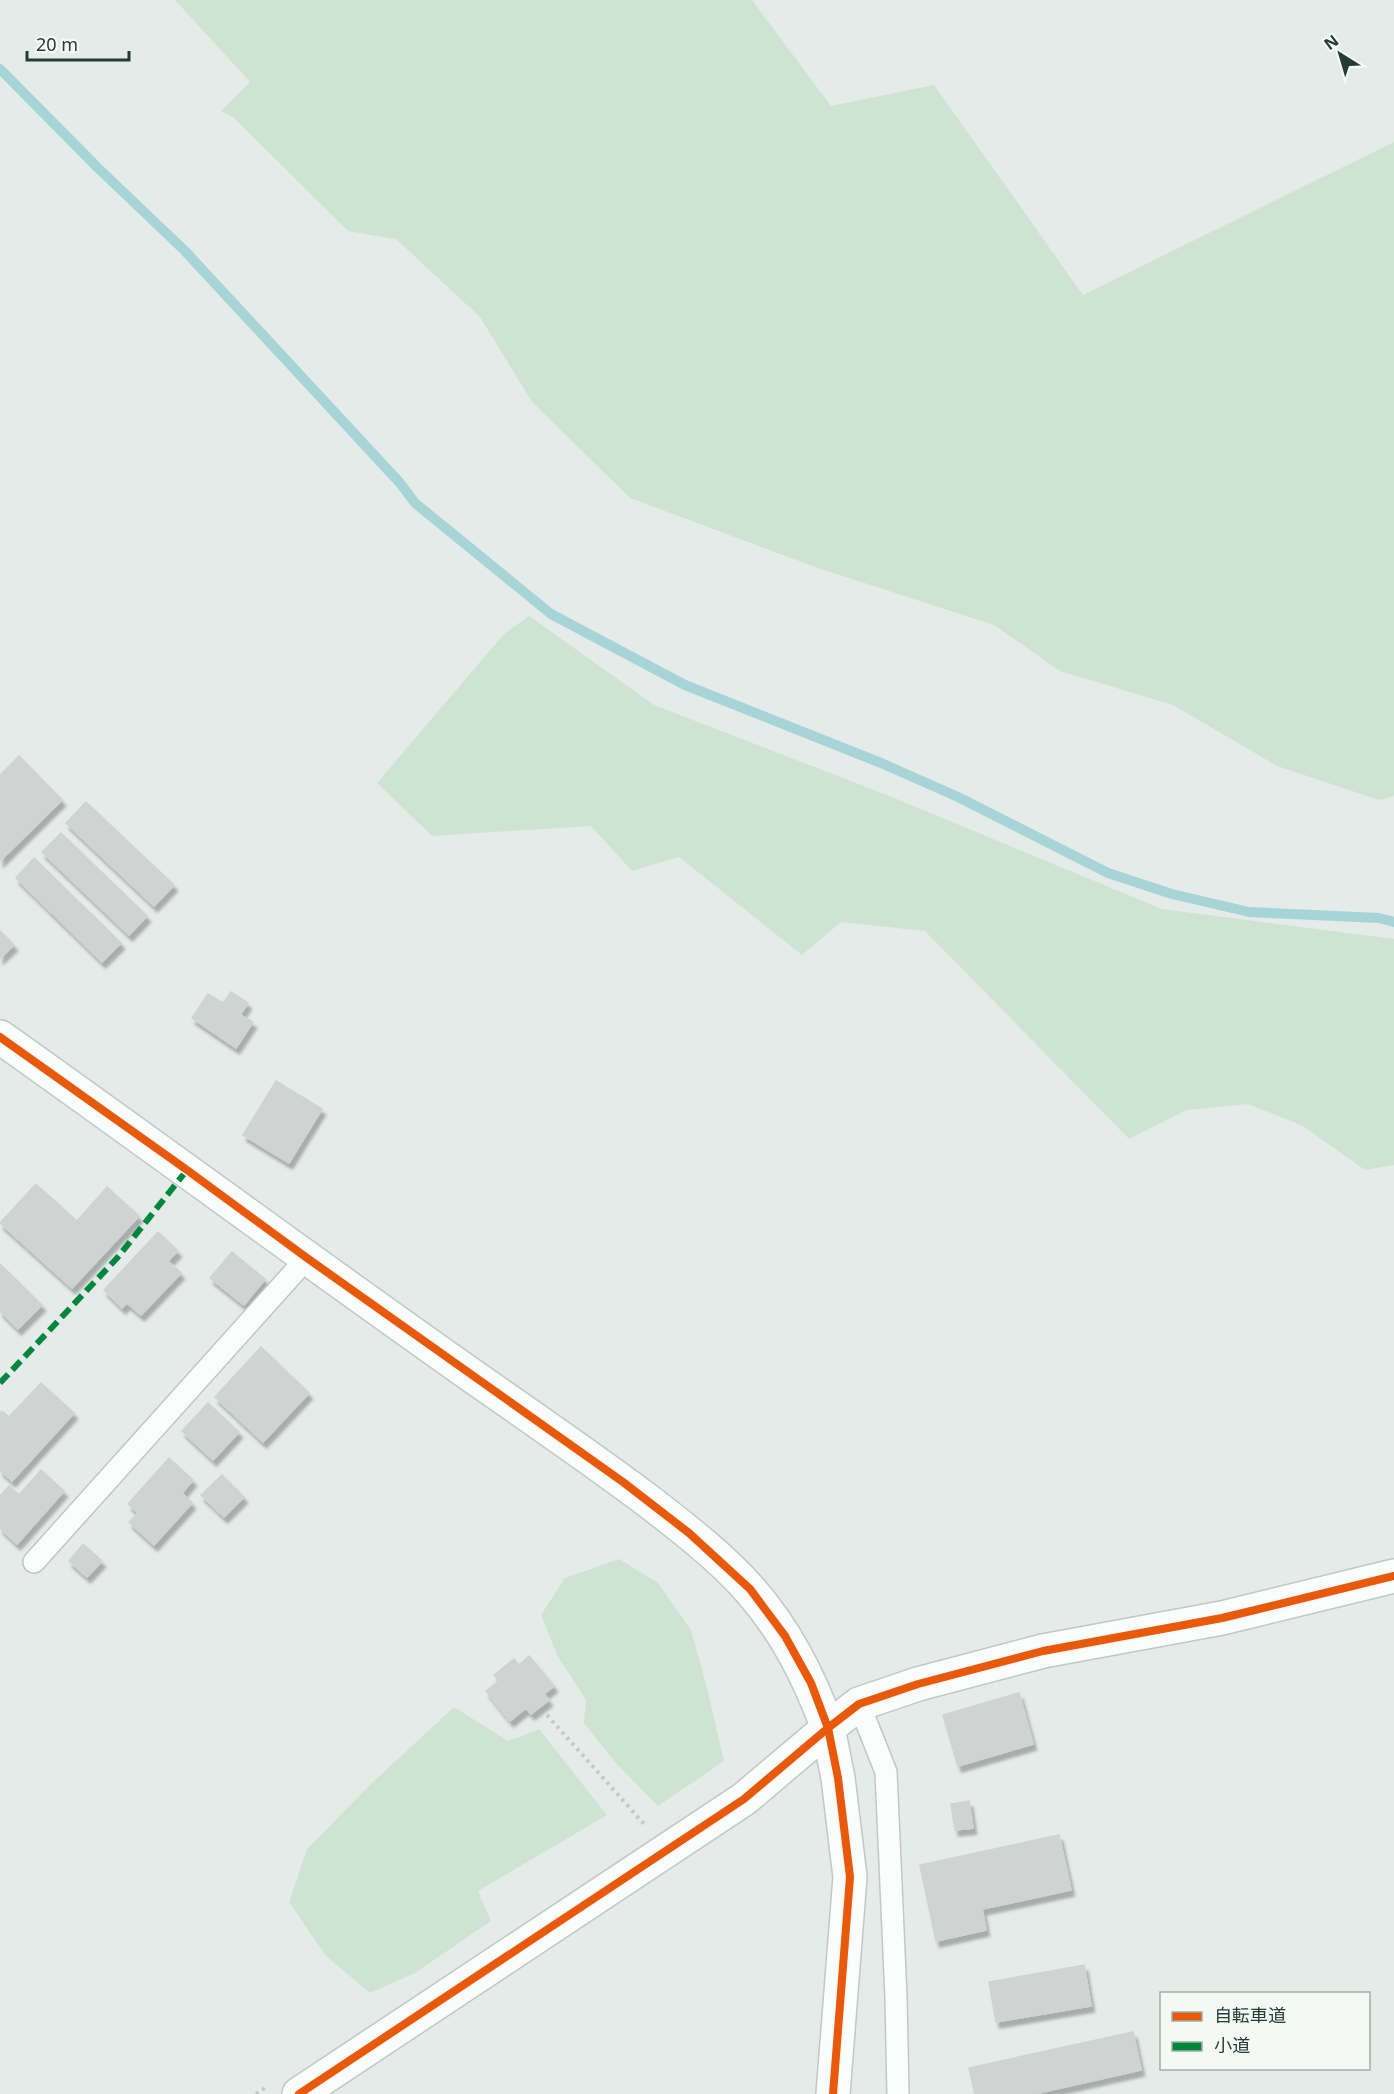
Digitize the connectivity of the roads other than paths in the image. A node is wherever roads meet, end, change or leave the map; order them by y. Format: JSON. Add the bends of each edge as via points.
{"nodes":[{"id":1,"x":0,"y":1037,"type":"edge"},
{"id":2,"x":306,"y":1258,"type":"junction"},
{"id":3,"x":34,"y":1562,"type":"dead end"},
{"id":4,"x":1394,"y":1576,"type":"edge"},
{"id":5,"x":859,"y":1704,"type":"junction"},
{"id":6,"x":828,"y":1728,"type":"junction"},
{"id":7,"x":299,"y":2094,"type":"edge"},
{"id":8,"x":833,"y":2094,"type":"edge"},
{"id":9,"x":898,"y":2094,"type":"edge"}],
"edges":[{"from":1,"to":2,"type":"street"},
{"from":2,"to":3,"type":"lane"},
{"from":2,"to":6,"type":"street","via":[[689,1533],[750,1589],[785,1636],[811,1683]]},
{"from":4,"to":5,"type":"street","via":[[1222,1618],[1044,1651]]},
{"from":5,"to":6,"type":"street"},
{"from":5,"to":9,"type":"lane","via":[[886,1772]]},
{"from":6,"to":7,"type":"street","via":[[744,1799]]},
{"from":6,"to":8,"type":"street","via":[[850,1877]]}]}
